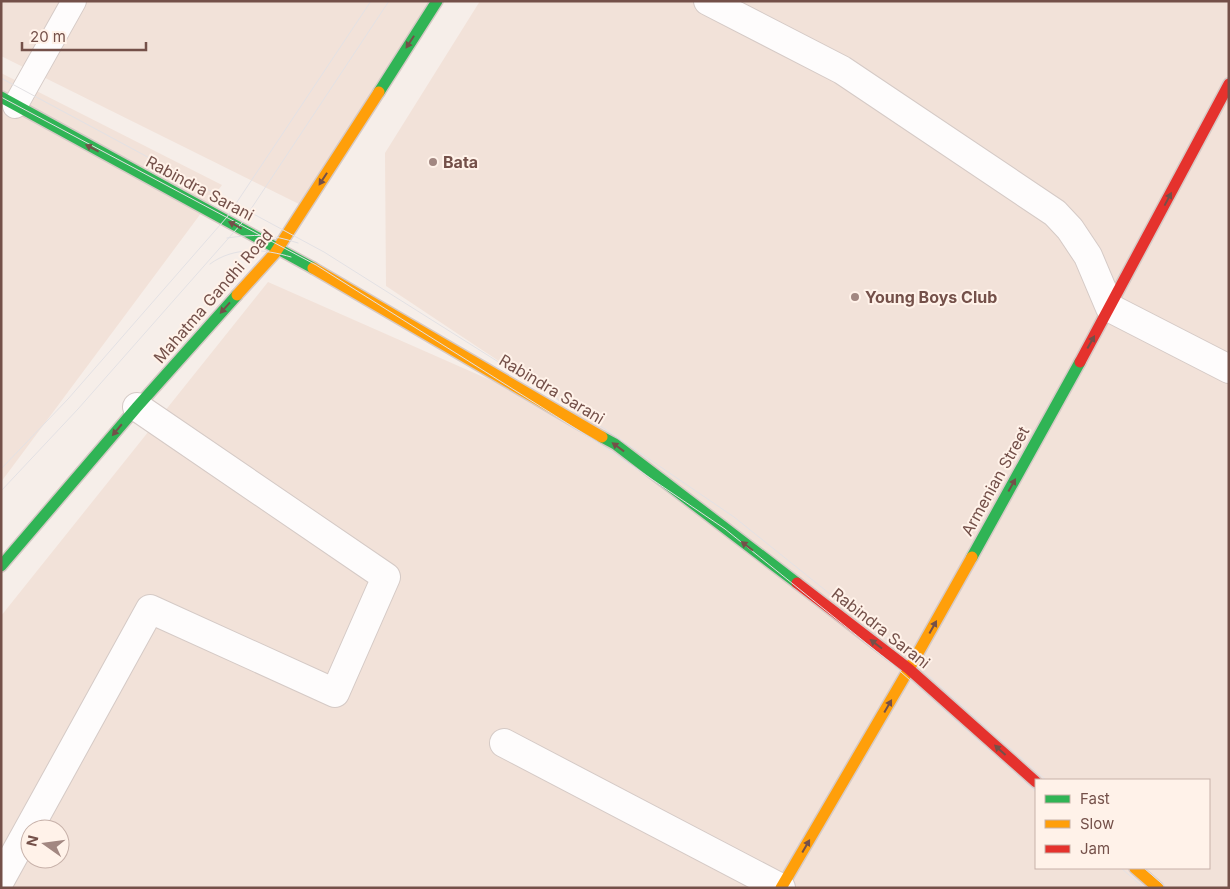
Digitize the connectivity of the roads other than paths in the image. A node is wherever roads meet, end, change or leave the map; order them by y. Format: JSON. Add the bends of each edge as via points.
{"nodes":[{"id":1,"x":74,"y":1,"type":"edge"},
{"id":2,"x":437,"y":1,"type":"edge"},
{"id":3,"x":708,"y":1,"type":"edge"},
{"id":4,"x":1229,"y":84,"type":"edge"},
{"id":5,"x":8,"y":102,"type":"edge"},
{"id":6,"x":278,"y":248,"type":"junction"},
{"id":7,"x":1110,"y":308,"type":"junction"},
{"id":8,"x":1229,"y":369,"type":"edge"},
{"id":9,"x":137,"y":407,"type":"junction"},
{"id":10,"x":1,"y":566,"type":"edge"},
{"id":11,"x":909,"y":669,"type":"junction"},
{"id":12,"x":504,"y":743,"type":"dead end"},
{"id":13,"x":1035,"y":781,"type":"edge"},
{"id":14,"x":1136,"y":869,"type":"edge"},
{"id":15,"x":1,"y":879,"type":"edge"},
{"id":16,"x":781,"y":888,"type":"edge"},
{"id":17,"x":1158,"y":888,"type":"edge"}],
"edges":[{"from":1,"to":5,"type":"lane"},
{"from":2,"to":6,"type":"main road","name":"Mahatma Gandhi Road","one_way":true},
{"from":3,"to":7,"type":"street","via":[[842,70],[1055,213],[1088,256]]},
{"from":7,"to":4,"type":"main road","name":"Armenian Street","one_way":true},
{"from":6,"to":5,"type":"main road","name":"Rabindra Sarani","one_way":true},
{"from":6,"to":9,"type":"main road","name":"Mahatma Gandhi Road","one_way":true},
{"from":11,"to":6,"type":"main road","name":"Rabindra Sarani","one_way":true,"via":[[615,444]]},
{"from":7,"to":8,"type":"street"},
{"from":11,"to":7,"type":"main road","name":"Armenian Street","one_way":true},
{"from":9,"to":10,"type":"main road","name":"Mahatma Gandhi Road","one_way":true},
{"from":9,"to":15,"type":"street","via":[[386,577],[335,693],[150,609]]},
{"from":13,"to":11,"type":"main road","name":"Rabindra Sarani","one_way":true},
{"from":16,"to":11,"type":"main road","name":"Armenian Street","one_way":true},
{"from":12,"to":16,"type":"street"},
{"from":14,"to":17,"type":"main road"}]}
